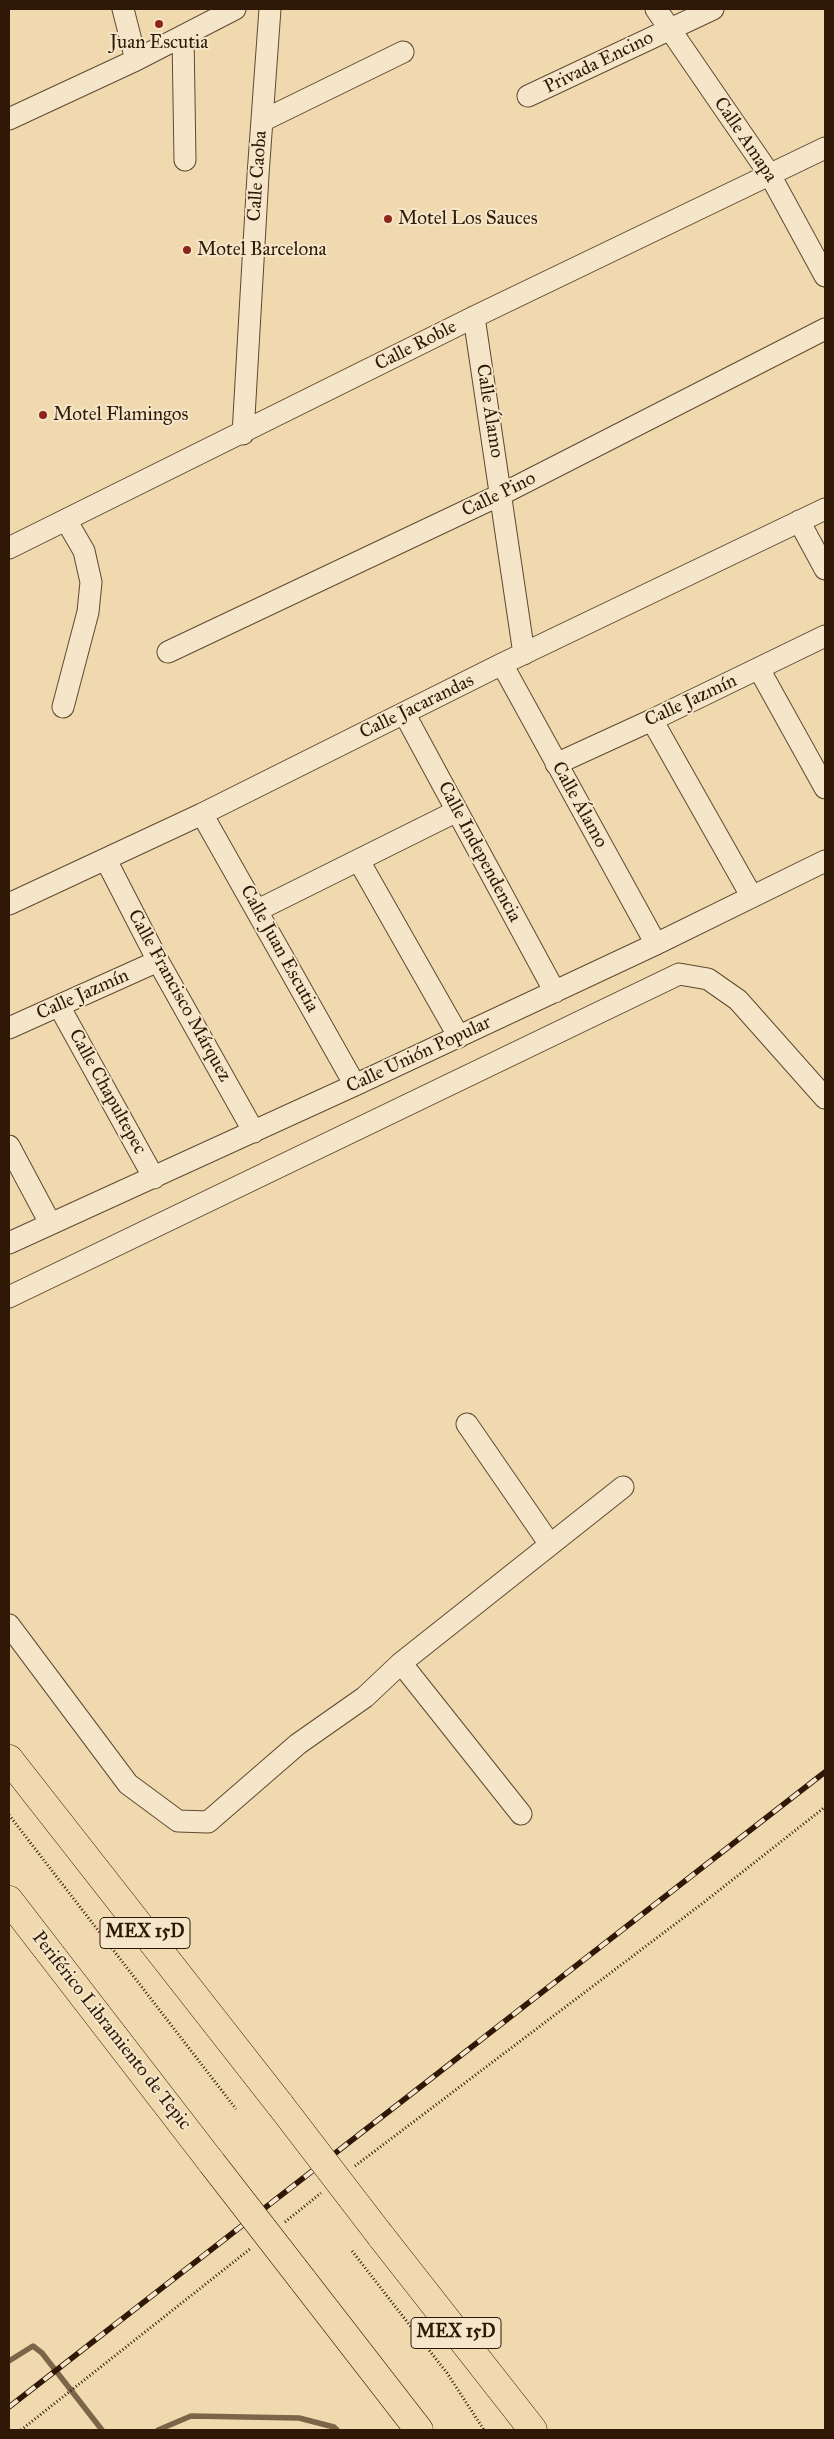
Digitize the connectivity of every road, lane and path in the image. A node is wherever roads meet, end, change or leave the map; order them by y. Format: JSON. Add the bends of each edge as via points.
{"nodes":[{"id":1,"x":123,"y":9,"type":"edge"},
{"id":2,"x":235,"y":9,"type":"edge"},
{"id":3,"x":270,"y":9,"type":"edge"},
{"id":4,"x":656,"y":9,"type":"edge"},
{"id":5,"x":713,"y":9,"type":"edge"},
{"id":6,"x":669,"y":29,"type":"junction"},
{"id":7,"x":183,"y":36,"type":"junction"},
{"id":8,"x":403,"y":52,"type":"dead end"},
{"id":9,"x":136,"y":60,"type":"junction"},
{"id":10,"x":528,"y":96,"type":"dead end"},
{"id":11,"x":9,"y":119,"type":"edge"},
{"id":12,"x":262,"y":121,"type":"junction"},
{"id":13,"x":825,"y":148,"type":"edge"},
{"id":14,"x":185,"y":160,"type":"dead end"},
{"id":15,"x":770,"y":175,"type":"junction"},
{"id":16,"x":825,"y":276,"type":"edge"},
{"id":17,"x":474,"y":317,"type":"junction"},
{"id":18,"x":825,"y":329,"type":"edge"},
{"id":19,"x":242,"y":434,"type":"junction"},
{"id":20,"x":502,"y":494,"type":"junction"},
{"id":21,"x":825,"y":510,"type":"edge"},
{"id":22,"x":66,"y":520,"type":"junction"},
{"id":23,"x":799,"y":521,"type":"junction"},
{"id":24,"x":9,"y":548,"type":"edge"},
{"id":25,"x":825,"y":569,"type":"edge"},
{"id":26,"x":825,"y":636,"type":"edge"},
{"id":27,"x":168,"y":652,"type":"dead end"},
{"id":28,"x":524,"y":654,"type":"junction"},
{"id":29,"x":502,"y":664,"type":"junction"},
{"id":30,"x":758,"y":669,"type":"junction"},
{"id":31,"x":63,"y":708,"type":"dead end"},
{"id":32,"x":404,"y":713,"type":"junction"},
{"id":33,"x":652,"y":720,"type":"junction"},
{"id":34,"x":556,"y":764,"type":"junction"},
{"id":35,"x":825,"y":788,"type":"edge"},
{"id":36,"x":457,"y":811,"type":"junction"},
{"id":37,"x":202,"y":814,"type":"junction"},
{"id":38,"x":106,"y":860,"type":"junction"},
{"id":39,"x":825,"y":861,"type":"edge"},
{"id":40,"x":359,"y":862,"type":"junction"},
{"id":41,"x":752,"y":897,"type":"junction"},
{"id":42,"x":9,"y":904,"type":"edge"},
{"id":43,"x":258,"y":910,"type":"junction"},
{"id":44,"x":656,"y":944,"type":"junction"},
{"id":45,"x":158,"y":961,"type":"junction"},
{"id":46,"x":555,"y":992,"type":"junction"},
{"id":47,"x":60,"y":1006,"type":"junction"},
{"id":48,"x":9,"y":1028,"type":"edge"},
{"id":49,"x":459,"y":1037,"type":"junction"},
{"id":50,"x":355,"y":1085,"type":"junction"},
{"id":51,"x":825,"y":1098,"type":"edge"},
{"id":52,"x":254,"y":1132,"type":"junction"},
{"id":53,"x":9,"y":1146,"type":"edge"},
{"id":54,"x":154,"y":1178,"type":"junction"},
{"id":55,"x":50,"y":1223,"type":"junction"},
{"id":56,"x":9,"y":1243,"type":"edge"},
{"id":57,"x":9,"y":1297,"type":"edge"},
{"id":58,"x":468,"y":1424,"type":"dead end"},
{"id":59,"x":623,"y":1487,"type":"dead end"},
{"id":60,"x":549,"y":1544,"type":"junction"},
{"id":61,"x":9,"y":1625,"type":"edge"},
{"id":62,"x":401,"y":1663,"type":"junction"},
{"id":63,"x":9,"y":1759,"type":"edge"},
{"id":64,"x":825,"y":1807,"type":"edge"},
{"id":65,"x":521,"y":1814,"type":"dead end"},
{"id":66,"x":9,"y":1815,"type":"edge"},
{"id":67,"x":9,"y":1900,"type":"edge"},
{"id":68,"x":236,"y":2109,"type":"dead end"},
{"id":69,"x":348,"y":2172,"type":"dead end"},
{"id":70,"x":325,"y":2190,"type":"dead end"},
{"id":71,"x":278,"y":2227,"type":"dead end"},
{"id":72,"x":255,"y":2245,"type":"dead end"},
{"id":73,"x":352,"y":2251,"type":"dead end"},
{"id":74,"x":21,"y":2430,"type":"edge"},
{"id":75,"x":419,"y":2430,"type":"edge"},
{"id":76,"x":484,"y":2430,"type":"edge"},
{"id":77,"x":532,"y":2430,"type":"edge"}],
"edges":[{"from":1,"to":9,"type":"street"},
{"from":2,"to":7,"type":"street"},
{"from":3,"to":12,"type":"street","name":"Calle Caoba"},
{"from":4,"to":6,"type":"street","name":"Calle Amapa"},
{"from":5,"to":6,"type":"street","name":"Privada Encino"},
{"from":6,"to":10,"type":"street","name":"Privada Encino"},
{"from":6,"to":15,"type":"street","name":"Calle Amapa"},
{"from":7,"to":9,"type":"street"},
{"from":7,"to":14,"type":"street"},
{"from":8,"to":12,"type":"street"},
{"from":9,"to":11,"type":"street"},
{"from":12,"to":19,"type":"street","name":"Calle Caoba"},
{"from":13,"to":15,"type":"street","name":"Calle Roble"},
{"from":15,"to":16,"type":"street","name":"Calle Amapa"},
{"from":15,"to":17,"type":"street","name":"Calle Roble"},
{"from":17,"to":19,"type":"street","name":"Calle Roble"},
{"from":17,"to":20,"type":"street","name":"Calle Álamo"},
{"from":18,"to":20,"type":"street","name":"Calle Pino"},
{"from":19,"to":22,"type":"street","name":"Calle Roble"},
{"from":20,"to":27,"type":"street","name":"Calle Pino"},
{"from":20,"to":28,"type":"street","name":"Calle Álamo"},
{"from":21,"to":23,"type":"street","name":"Calle Jacarandas"},
{"from":22,"to":24,"type":"street","name":"Calle Roble"},
{"from":22,"to":31,"type":"street","via":[[84,552],[91,582],[88,612]]},
{"from":23,"to":25,"type":"street"},
{"from":23,"to":28,"type":"street","name":"Calle Jacarandas"},
{"from":26,"to":30,"type":"street","name":"Calle Jazmín"},
{"from":28,"to":29,"type":"street","name":"Calle Jacarandas"},
{"from":29,"to":32,"type":"street","name":"Calle Jacarandas"},
{"from":29,"to":34,"type":"street","name":"Calle Álamo"},
{"from":30,"to":33,"type":"street","name":"Calle Jazmín"},
{"from":30,"to":35,"type":"street"},
{"from":32,"to":36,"type":"street","name":"Calle Independencia"},
{"from":32,"to":37,"type":"street","name":"Calle Jacarandas"},
{"from":33,"to":34,"type":"street","name":"Calle Jazmín"},
{"from":33,"to":41,"type":"street"},
{"from":34,"to":44,"type":"street","name":"Calle Álamo"},
{"from":36,"to":40,"type":"street"},
{"from":36,"to":46,"type":"street","name":"Calle Independencia"},
{"from":37,"to":38,"type":"street","name":"Calle Jacarandas"},
{"from":37,"to":43,"type":"street","name":"Calle Juan Escutia"},
{"from":38,"to":42,"type":"street","name":"Calle Jacarandas"},
{"from":38,"to":45,"type":"street","name":"Calle Francisco Márquez"},
{"from":39,"to":41,"type":"street","name":"Calle Unión Popular"},
{"from":40,"to":43,"type":"street"},
{"from":40,"to":49,"type":"street"},
{"from":41,"to":44,"type":"street","name":"Calle Unión Popular"},
{"from":43,"to":50,"type":"street","name":"Calle Juan Escutia"},
{"from":44,"to":46,"type":"street","name":"Calle Unión Popular"},
{"from":45,"to":47,"type":"street","name":"Calle Jazmín"},
{"from":45,"to":52,"type":"street","name":"Calle Francisco Márquez"},
{"from":46,"to":49,"type":"street","name":"Calle Unión Popular"},
{"from":47,"to":48,"type":"street","name":"Calle Jazmín"},
{"from":47,"to":54,"type":"street","name":"Calle Chapultepec"},
{"from":49,"to":50,"type":"street","name":"Calle Unión Popular"},
{"from":50,"to":52,"type":"street","name":"Calle Unión Popular"},
{"from":51,"to":57,"type":"street","via":[[738,1000],[708,978],[679,974]]},
{"from":52,"to":54,"type":"street","name":"Calle Unión Popular"},
{"from":53,"to":55,"type":"street"},
{"from":54,"to":55,"type":"street","name":"Calle Unión Popular"},
{"from":55,"to":56,"type":"street","name":"Calle Unión Popular"},
{"from":58,"to":60,"type":"street"},
{"from":59,"to":60,"type":"street"},
{"from":60,"to":62,"type":"street"},
{"from":61,"to":62,"type":"street","via":[[128,1784],[178,1821],[208,1822],[298,1744],[365,1697]]},
{"from":62,"to":65,"type":"street"},
{"from":63,"to":77,"type":"highway","number":"MEX 15D","bridge":true},
{"from":64,"to":69,"type":"path"},
{"from":66,"to":68,"type":"path"},
{"from":67,"to":75,"type":"highway","name":"Periférico Libramiento de Tepic","bridge":true},
{"from":70,"to":71,"type":"path"},
{"from":72,"to":74,"type":"path"},
{"from":73,"to":76,"type":"path","via":[[447,2374]]}]}
